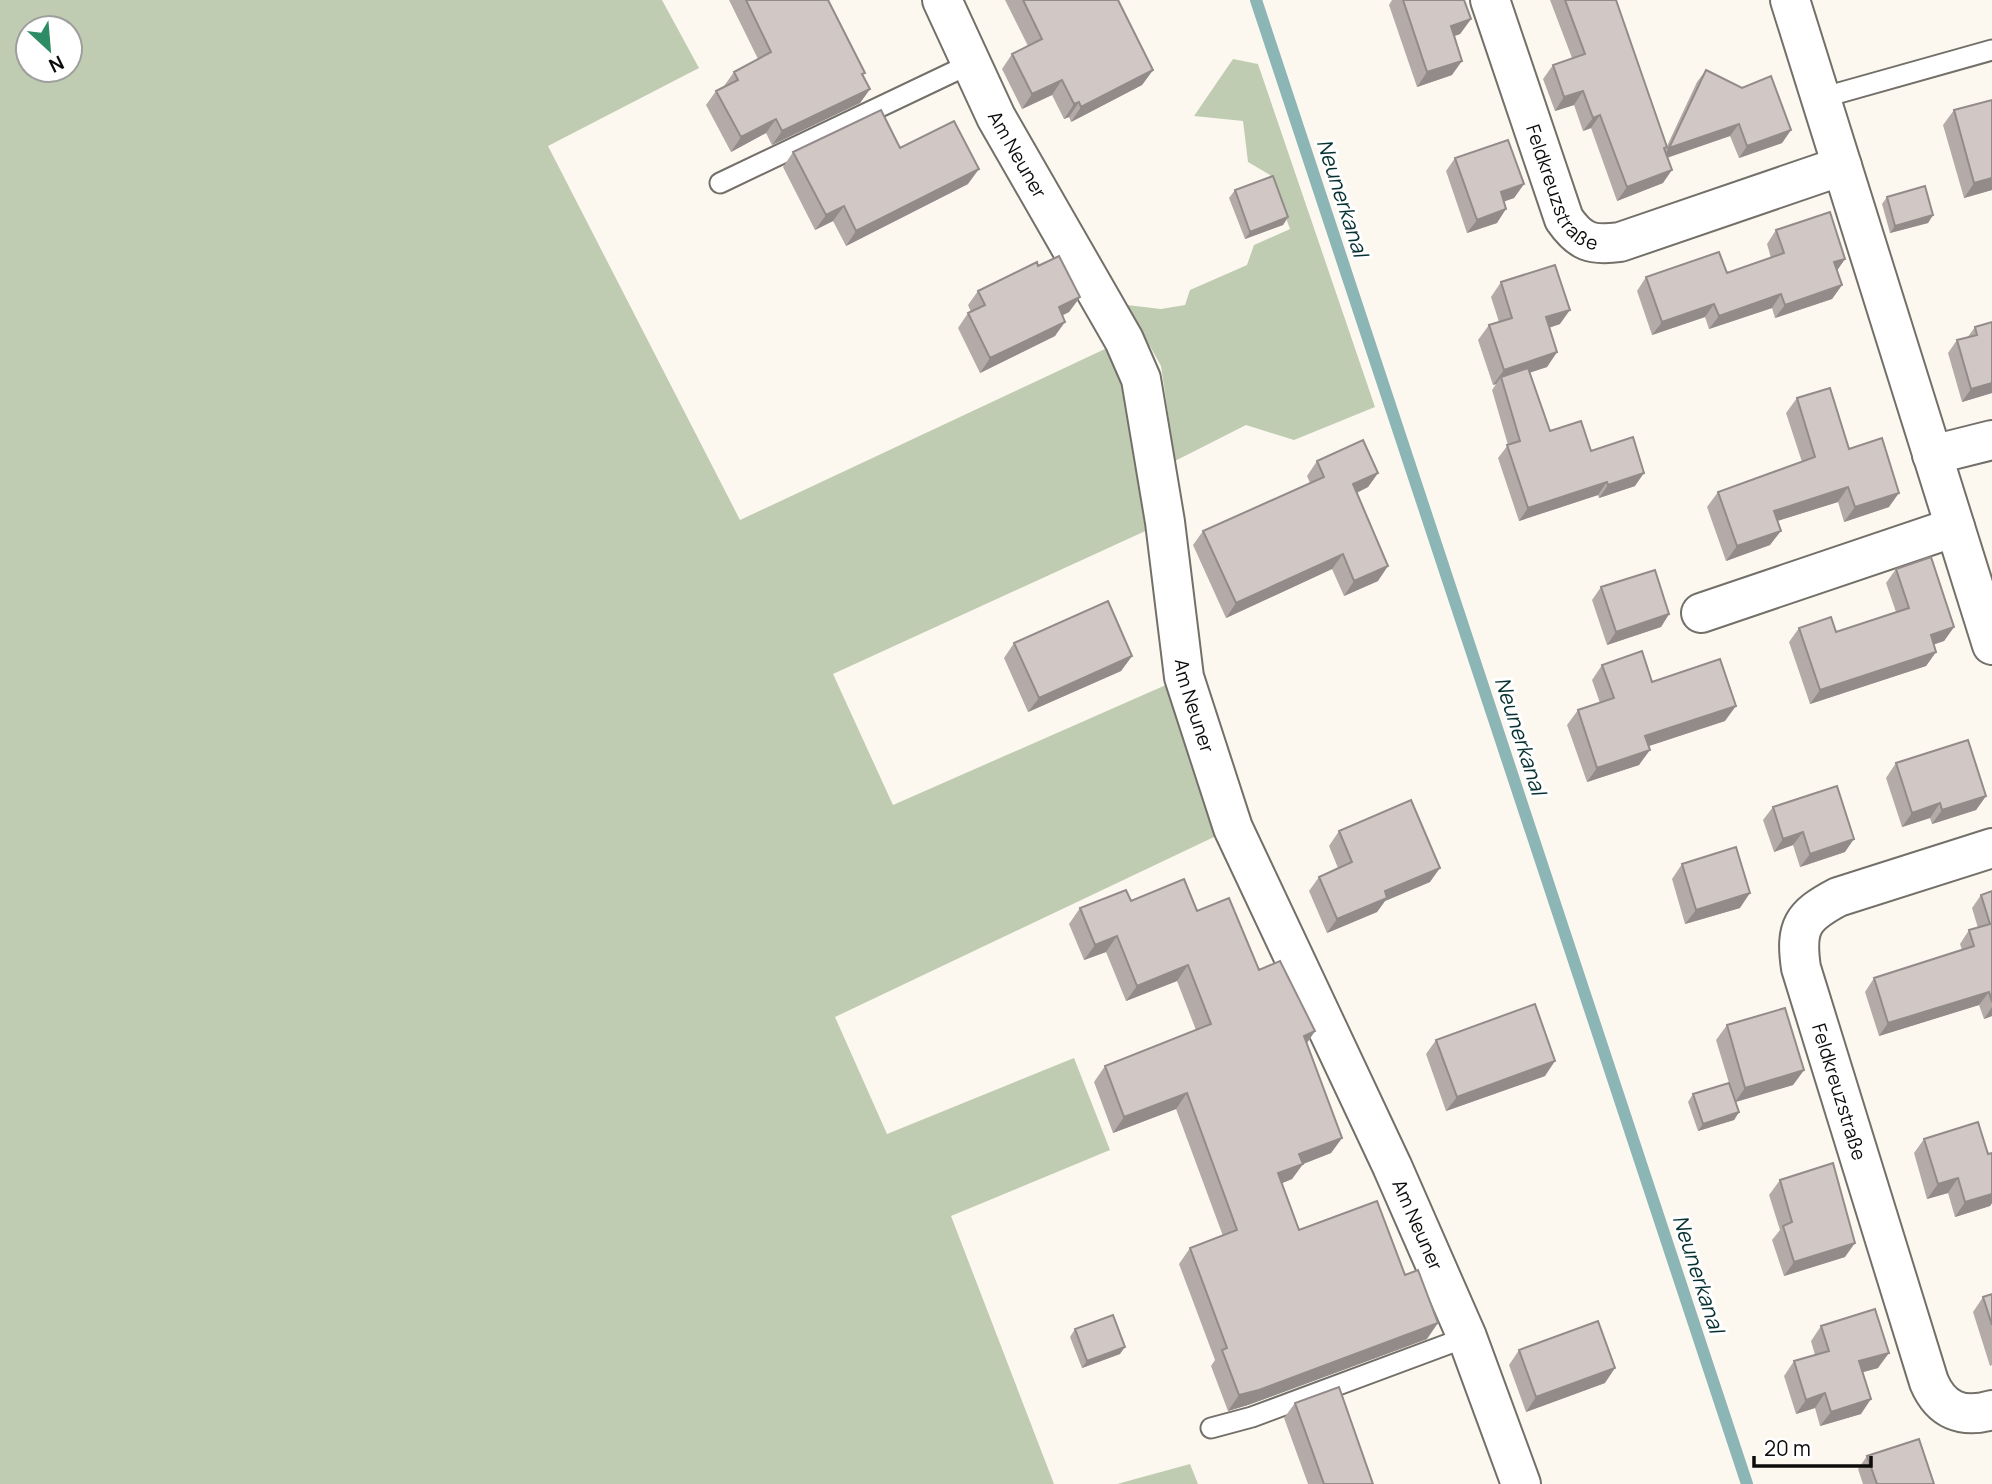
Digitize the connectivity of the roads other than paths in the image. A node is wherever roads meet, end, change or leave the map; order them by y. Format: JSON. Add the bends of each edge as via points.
{"nodes":[{"id":1,"x":942,"y":0,"type":"edge"},
{"id":2,"x":1490,"y":0,"type":"edge"},
{"id":3,"x":1790,"y":0,"type":"edge"},
{"id":4,"x":1992,"y":50,"type":"edge"},
{"id":5,"x":970,"y":64,"type":"junction"},
{"id":6,"x":1821,"y":98,"type":"junction"},
{"id":7,"x":1842,"y":166,"type":"junction"},
{"id":8,"x":720,"y":183,"type":"dead end"},
{"id":9,"x":1992,"y":440,"type":"edge"},
{"id":10,"x":1932,"y":455,"type":"junction"},
{"id":11,"x":1955,"y":527,"type":"junction"},
{"id":12,"x":1701,"y":613,"type":"dead end"},
{"id":13,"x":1992,"y":645,"type":"edge"},
{"id":14,"x":1992,"y":848,"type":"edge"},
{"id":15,"x":1467,"y":1337,"type":"junction"},
{"id":16,"x":1992,"y":1410,"type":"edge"},
{"id":17,"x":1211,"y":1428,"type":"dead end"},
{"id":18,"x":1521,"y":1484,"type":"edge"}],
"edges":[{"from":1,"to":5,"type":"street","name":"Am Neuner"},
{"from":2,"to":7,"type":"street","name":"Feldkreuzstraße","via":[[1564,219],[1585,241],[1601,245],[1620,242]]},
{"from":3,"to":6,"type":"street"},
{"from":4,"to":6,"type":"lane"},
{"from":5,"to":8,"type":"lane"},
{"from":5,"to":15,"type":"street","name":"Am Neuner","via":[[1124,340],[1141,380],[1184,677],[1233,828]]},
{"from":6,"to":7,"type":"street"},
{"from":7,"to":10,"type":"street"},
{"from":9,"to":10,"type":"street"},
{"from":10,"to":11,"type":"street"},
{"from":11,"to":12,"type":"street"},
{"from":11,"to":13,"type":"street"},
{"from":14,"to":16,"type":"street","name":"Feldkreuzstraße","via":[[1838,897],[1804,922],[1797,943],[1928,1382],[1935,1397],[1963,1414]]},
{"from":15,"to":17,"type":"lane"},
{"from":15,"to":18,"type":"street","name":"Am Neuner"}]}
